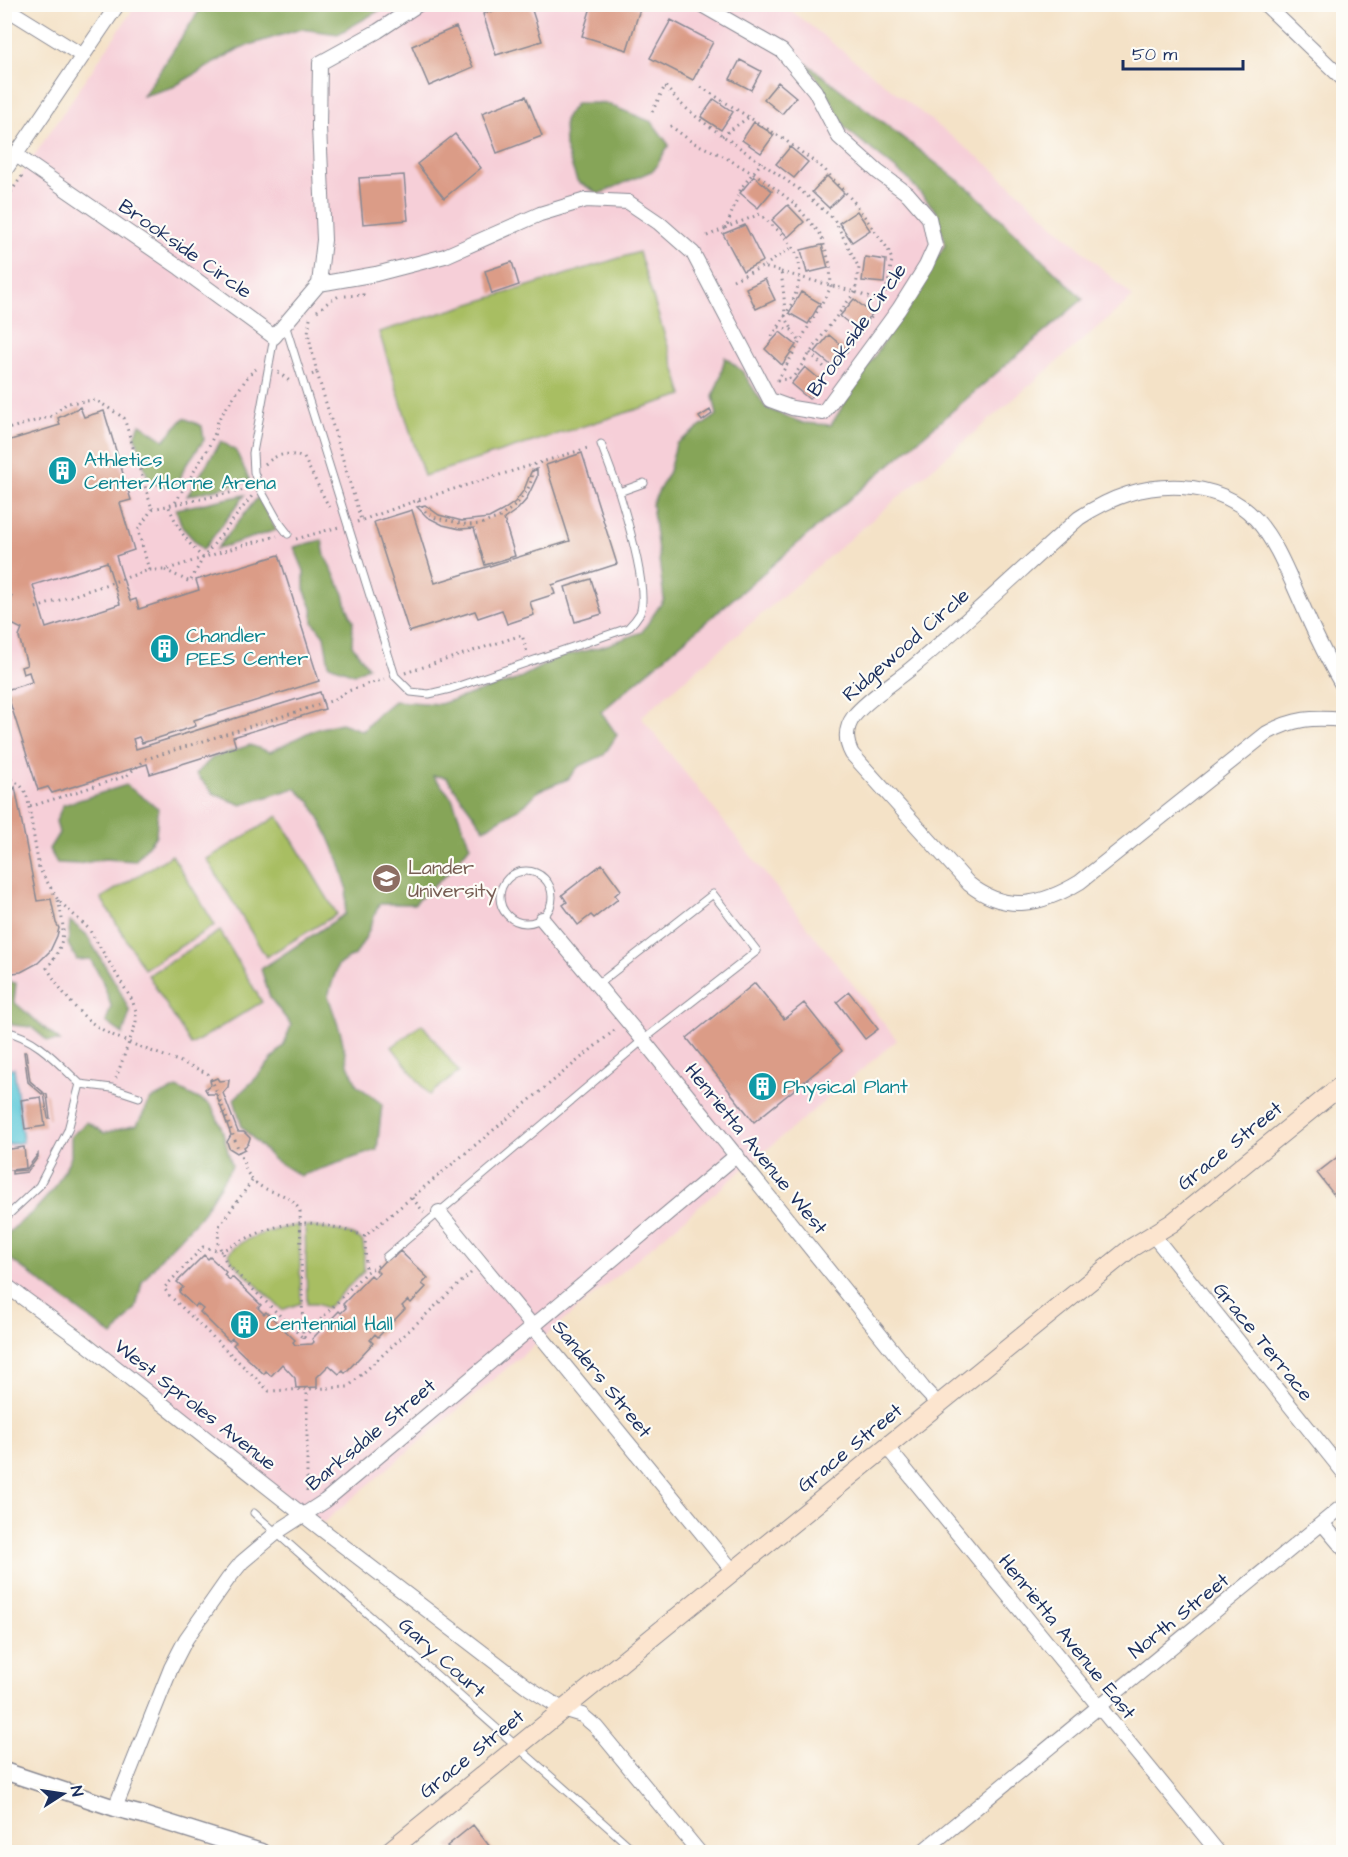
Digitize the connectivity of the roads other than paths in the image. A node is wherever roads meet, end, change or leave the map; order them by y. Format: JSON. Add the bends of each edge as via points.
{"nodes":[{"id":1,"x":118,"y":4,"type":"edge"},
{"id":2,"x":420,"y":4,"type":"edge"},
{"id":3,"x":700,"y":4,"type":"edge"},
{"id":4,"x":1265,"y":4,"type":"edge"},
{"id":5,"x":4,"y":7,"type":"edge"},
{"id":6,"x":83,"y":56,"type":"junction"},
{"id":7,"x":1344,"y":80,"type":"edge"},
{"id":8,"x":16,"y":155,"type":"junction"},
{"id":9,"x":4,"y":172,"type":"edge"},
{"id":10,"x":319,"y":284,"type":"junction"},
{"id":11,"x":285,"y":324,"type":"junction"},
{"id":12,"x":274,"y":337,"type":"junction"},
{"id":13,"x":601,"y":444,"type":"road end"},
{"id":14,"x":644,"y":483,"type":"dead end"},
{"id":15,"x":619,"y":492,"type":"junction"},
{"id":16,"x":288,"y":534,"type":"road end"},
{"id":17,"x":1344,"y":688,"type":"edge"},
{"id":18,"x":1344,"y":720,"type":"edge"},
{"id":19,"x":542,"y":919,"type":"junction"},
{"id":20,"x":597,"y":985,"type":"junction"},
{"id":21,"x":4,"y":1031,"type":"edge"},
{"id":22,"x":643,"y":1040,"type":"junction"},
{"id":23,"x":1344,"y":1083,"type":"edge"},
{"id":24,"x":80,"y":1084,"type":"junction"},
{"id":25,"x":138,"y":1097,"type":"dead end"},
{"id":26,"x":737,"y":1155,"type":"junction"},
{"id":27,"x":435,"y":1216,"type":"junction"},
{"id":28,"x":4,"y":1219,"type":"edge"},
{"id":29,"x":1153,"y":1235,"type":"junction"},
{"id":30,"x":386,"y":1257,"type":"road end"},
{"id":31,"x":4,"y":1284,"type":"edge"},
{"id":32,"x":533,"y":1325,"type":"junction"},
{"id":33,"x":939,"y":1405,"type":"junction"},
{"id":34,"x":886,"y":1446,"type":"junction"},
{"id":35,"x":1344,"y":1473,"type":"edge"},
{"id":36,"x":1344,"y":1505,"type":"edge"},
{"id":37,"x":254,"y":1513,"type":"dead end"},
{"id":38,"x":303,"y":1515,"type":"junction"},
{"id":39,"x":1322,"y":1523,"type":"junction"},
{"id":40,"x":1344,"y":1549,"type":"edge"},
{"id":41,"x":734,"y":1571,"type":"junction"},
{"id":42,"x":1099,"y":1706,"type":"junction"},
{"id":43,"x":562,"y":1709,"type":"junction"},
{"id":44,"x":4,"y":1771,"type":"edge"},
{"id":45,"x":115,"y":1808,"type":"junction"},
{"id":46,"x":261,"y":1852,"type":"edge"},
{"id":47,"x":388,"y":1852,"type":"edge"},
{"id":48,"x":636,"y":1852,"type":"edge"},
{"id":49,"x":699,"y":1852,"type":"edge"},
{"id":50,"x":922,"y":1852,"type":"edge"},
{"id":51,"x":1218,"y":1852,"type":"edge"}],
"edges":[{"from":1,"to":6,"type":"street"},
{"from":2,"to":10,"type":"street","via":[[320,63],[324,240]]},
{"from":3,"to":10,"type":"street","name":"Brookside Circle","via":[[782,51],[815,91],[839,137],[908,194],[929,218],[935,246],[926,266],[823,413],[770,400],[693,253],[628,202],[586,200],[540,214],[445,256]]},
{"from":4,"to":7,"type":"street"},
{"from":5,"to":6,"type":"street"},
{"from":6,"to":8,"type":"street"},
{"from":8,"to":9,"type":"street"},
{"from":8,"to":12,"type":"street","name":"Brookside Circle"},
{"from":10,"to":11,"type":"street"},
{"from":11,"to":12,"type":"street"},
{"from":11,"to":15,"type":"lane","via":[[395,676],[411,692],[429,694],[628,628],[639,614],[644,596]]},
{"from":12,"to":16,"type":"lane","via":[[253,453],[254,472]]},
{"from":13,"to":15,"type":"lane"},
{"from":14,"to":15,"type":"lane"},
{"from":17,"to":18,"type":"street","name":"Ridgewood Circle","via":[[1325,656],[1276,546],[1262,525],[1245,509],[1209,492],[1155,487],[1119,496],[1079,518],[860,710],[850,722],[847,745],[969,884],[993,899],[1021,903],[1046,899],[1080,882],[1267,733],[1293,721]]},
{"from":19,"to":19,"type":"lane","via":[[526,924],[511,919],[501,906],[501,890],[510,876],[526,871],[542,876],[551,889],[551,905]]},
{"from":19,"to":20,"type":"street","name":"Henrietta Avenue West"},
{"from":20,"to":22,"type":"street","name":"Henrietta Avenue West"},
{"from":20,"to":22,"type":"lane","via":[[713,894],[757,951]]},
{"from":21,"to":24,"type":"lane","via":[[40,1046]]},
{"from":22,"to":26,"type":"street","name":"Henrietta Avenue West"},
{"from":22,"to":27,"type":"lane"},
{"from":23,"to":29,"type":"main road","name":"Grace Street"},
{"from":24,"to":25,"type":"lane","via":[[112,1088]]},
{"from":24,"to":28,"type":"lane","via":[[68,1130],[39,1186]]},
{"from":26,"to":32,"type":"street","name":"Barksdale Street"},
{"from":26,"to":33,"type":"street","name":"Henrietta Avenue West"},
{"from":27,"to":30,"type":"lane"},
{"from":27,"to":32,"type":"street","name":"Sanders Street"},
{"from":29,"to":33,"type":"main road","name":"Grace Street","via":[[1131,1248]]},
{"from":29,"to":35,"type":"street","name":"Grace Terrace"},
{"from":31,"to":38,"type":"street","name":"West Sproles Avenue"},
{"from":32,"to":38,"type":"street","name":"Barksdale Street","via":[[325,1501]]},
{"from":32,"to":41,"type":"street","name":"Sanders Street"},
{"from":33,"to":34,"type":"main road","name":"Grace Street"},
{"from":34,"to":41,"type":"main road","name":"Grace Street"},
{"from":34,"to":42,"type":"street","name":"Henrietta Avenue East"},
{"from":36,"to":39,"type":"street"},
{"from":37,"to":48,"type":"lane","name":"Gary Court"},
{"from":38,"to":43,"type":"street","name":"West Sproles Avenue"},
{"from":38,"to":45,"type":"street","name":"Barksdale Street","via":[[242,1562],[186,1639]]},
{"from":39,"to":40,"type":"street"},
{"from":39,"to":42,"type":"street","name":"North Street"},
{"from":41,"to":43,"type":"main road","name":"Grace Street"},
{"from":42,"to":50,"type":"street","name":"North Street"},
{"from":42,"to":51,"type":"street","name":"Henrietta Avenue East"},
{"from":43,"to":47,"type":"main road","name":"Grace Street"},
{"from":43,"to":49,"type":"street","name":"West Sproles Avenue","via":[[582,1715],[596,1727]]},
{"from":44,"to":45,"type":"street"},
{"from":45,"to":46,"type":"street"}]}
